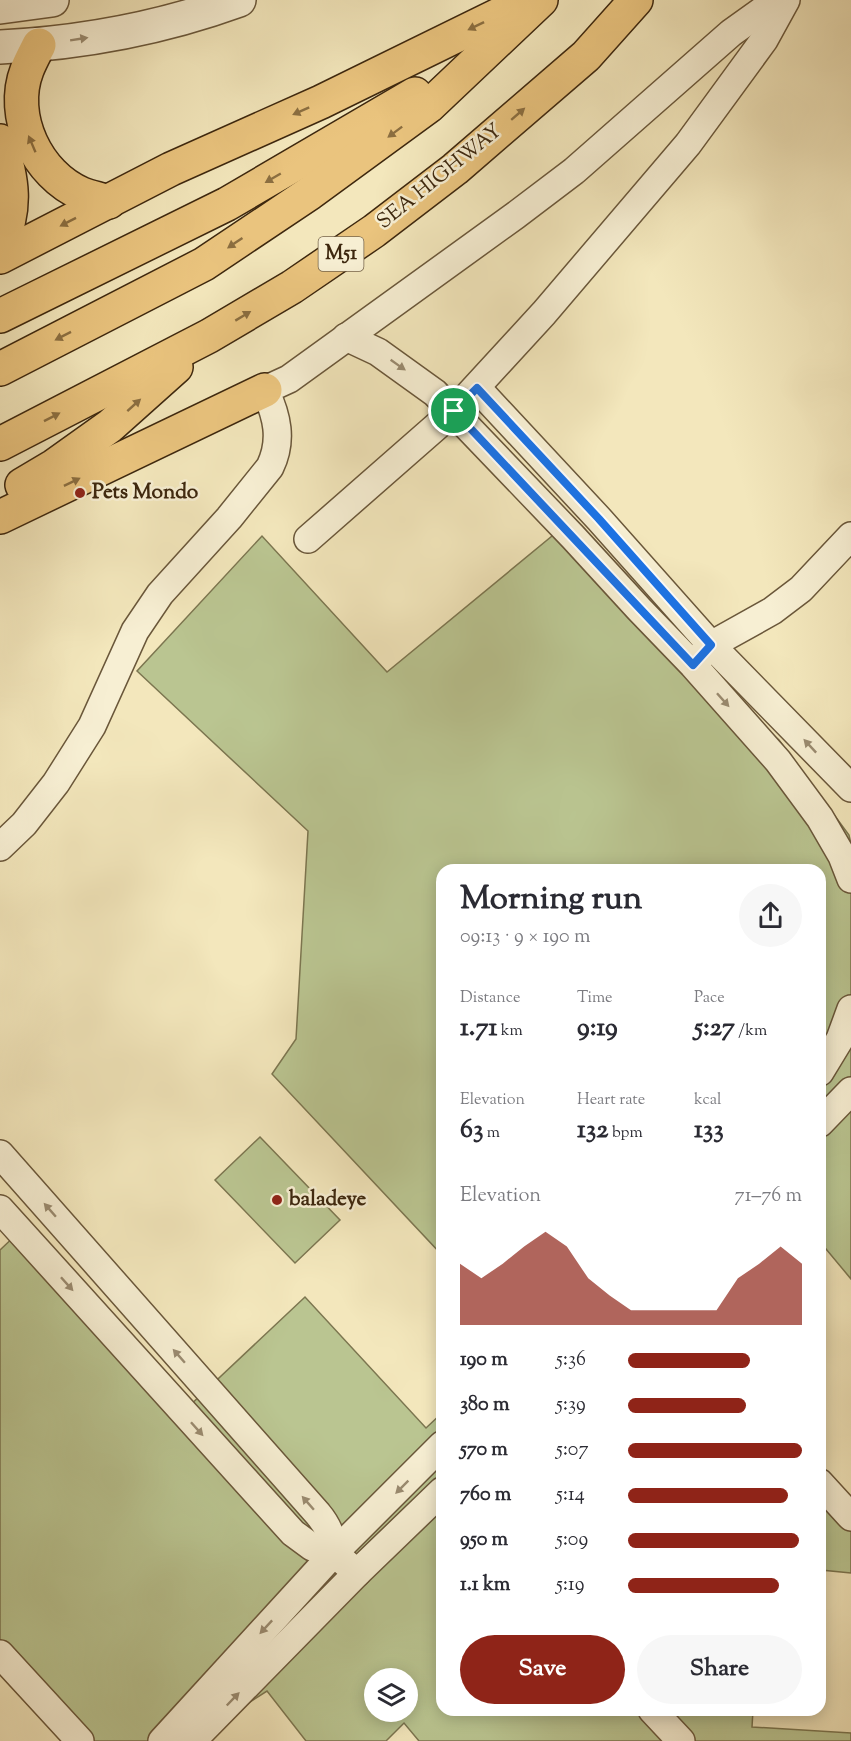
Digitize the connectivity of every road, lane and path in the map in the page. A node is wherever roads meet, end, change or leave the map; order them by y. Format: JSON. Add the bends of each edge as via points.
{"nodes":[{"id":1,"x":52,"y":0,"type":"edge"},
{"id":2,"x":239,"y":0,"type":"edge"},
{"id":3,"x":528,"y":0,"type":"edge"},
{"id":4,"x":541,"y":0,"type":"edge"},
{"id":5,"x":636,"y":0,"type":"edge"},
{"id":6,"x":777,"y":0,"type":"edge"},
{"id":7,"x":786,"y":0,"type":"edge"},
{"id":8,"x":0,"y":7,"type":"edge"},
{"id":9,"x":39,"y":45,"type":"junction"},
{"id":10,"x":0,"y":47,"type":"edge"},
{"id":11,"x":486,"y":52,"type":"junction"},
{"id":12,"x":0,"y":141,"type":"edge"},
{"id":13,"x":109,"y":202,"type":"junction"},
{"id":14,"x":0,"y":247,"type":"edge"},
{"id":15,"x":0,"y":257,"type":"edge"},
{"id":16,"x":0,"y":316,"type":"edge"},
{"id":17,"x":209,"y":336,"type":"junction"},
{"id":18,"x":346,"y":337,"type":"junction"},
{"id":19,"x":0,"y":369,"type":"edge"},
{"id":20,"x":477,"y":388,"type":"junction"},
{"id":21,"x":265,"y":390,"type":"junction"},
{"id":22,"x":454,"y":411,"type":"junction"},
{"id":23,"x":0,"y":444,"type":"edge"},
{"id":24,"x":0,"y":498,"type":"edge"},
{"id":25,"x":0,"y":516,"type":"edge"},
{"id":26,"x":851,"y":536,"type":"edge"},
{"id":27,"x":308,"y":539,"type":"dead end"},
{"id":28,"x":711,"y":645,"type":"junction"},
{"id":29,"x":693,"y":665,"type":"junction"},
{"id":30,"x":851,"y":788,"type":"edge"},
{"id":31,"x":0,"y":847,"type":"edge"},
{"id":32,"x":851,"y":879,"type":"edge"},
{"id":33,"x":851,"y":1009,"type":"edge"},
{"id":34,"x":826,"y":1062,"type":"edge"},
{"id":35,"x":851,"y":1091,"type":"edge"},
{"id":36,"x":826,"y":1117,"type":"edge"},
{"id":37,"x":0,"y":1154,"type":"edge"},
{"id":38,"x":0,"y":1209,"type":"edge"},
{"id":39,"x":435,"y":1453,"type":"edge"},
{"id":40,"x":826,"y":1490,"type":"edge"},
{"id":41,"x":436,"y":1497,"type":"edge"},
{"id":42,"x":851,"y":1517,"type":"edge"},
{"id":43,"x":334,"y":1553,"type":"junction"},
{"id":44,"x":357,"y":1573,"type":"junction"},
{"id":45,"x":0,"y":1654,"type":"edge"},
{"id":46,"x":658,"y":1716,"type":"edge"},
{"id":47,"x":80,"y":1741,"type":"edge"},
{"id":48,"x":162,"y":1741,"type":"edge"},
{"id":49,"x":192,"y":1741,"type":"edge"},
{"id":50,"x":681,"y":1741,"type":"edge"}],
"edges":[{"from":1,"to":8,"type":"street"},
{"from":9,"to":2,"type":"street","one_way":true,"via":[[139,30]]},
{"from":3,"to":13,"type":"highway","one_way":true},
{"from":4,"to":11,"type":"highway"},
{"from":17,"to":5,"type":"highway","name":"SEA HIGHWAY","number":"M51","one_way":true,"via":[[301,281],[455,169],[586,56]]},
{"from":6,"to":18,"type":"street","via":[[731,33],[574,171]]},
{"from":7,"to":20,"type":"street","via":[[764,40],[688,144]]},
{"from":9,"to":10,"type":"street"},
{"from":13,"to":9,"type":"highway","one_way":true,"via":[[81,194],[56,178],[37,156],[25,129],[21,100],[26,71]]},
{"from":11,"to":16,"type":"highway","one_way":true,"via":[[227,204]]},
{"from":11,"to":19,"type":"highway","one_way":true,"via":[[412,119],[204,264]]},
{"from":12,"to":14,"type":"highway","via":[[10,171],[12,201]]},
{"from":13,"to":15,"type":"highway","one_way":true},
{"from":23,"to":17,"type":"highway","name":"SEA HIGHWAY","number":"M51","one_way":true},
{"from":24,"to":17,"type":"highway","one_way":true,"via":[[110,426]]},
{"from":18,"to":21,"type":"street","via":[[289,379]]},
{"from":18,"to":22,"type":"street","one_way":true,"via":[[404,369]]},
{"from":20,"to":22,"type":"street"},
{"from":20,"to":28,"type":"street"},
{"from":25,"to":21,"type":"highway","one_way":true},
{"from":21,"to":31,"type":"street","via":[[279,433],[270,467],[160,594],[135,631],[92,726],[24,824]]},
{"from":22,"to":27,"type":"street"},
{"from":22,"to":29,"type":"street"},
{"from":26,"to":28,"type":"street","via":[[801,589]]},
{"from":28,"to":29,"type":"street"},
{"from":30,"to":28,"type":"street","one_way":true},
{"from":29,"to":32,"type":"street","one_way":true,"via":[[778,761],[820,818]]},
{"from":33,"to":34,"type":"street"},
{"from":35,"to":36,"type":"street"},
{"from":43,"to":37,"type":"street","one_way":true,"via":[[332,1536],[323,1521]]},
{"from":38,"to":43,"type":"street","one_way":true,"via":[[293,1533],[312,1546]]},
{"from":39,"to":43,"type":"street","one_way":true},
{"from":40,"to":42,"type":"street"},
{"from":41,"to":44,"type":"street"},
{"from":43,"to":44,"type":"street"},
{"from":43,"to":48,"type":"street","one_way":true},
{"from":49,"to":44,"type":"street","one_way":true},
{"from":45,"to":47,"type":"street"},
{"from":46,"to":50,"type":"street"}]}
